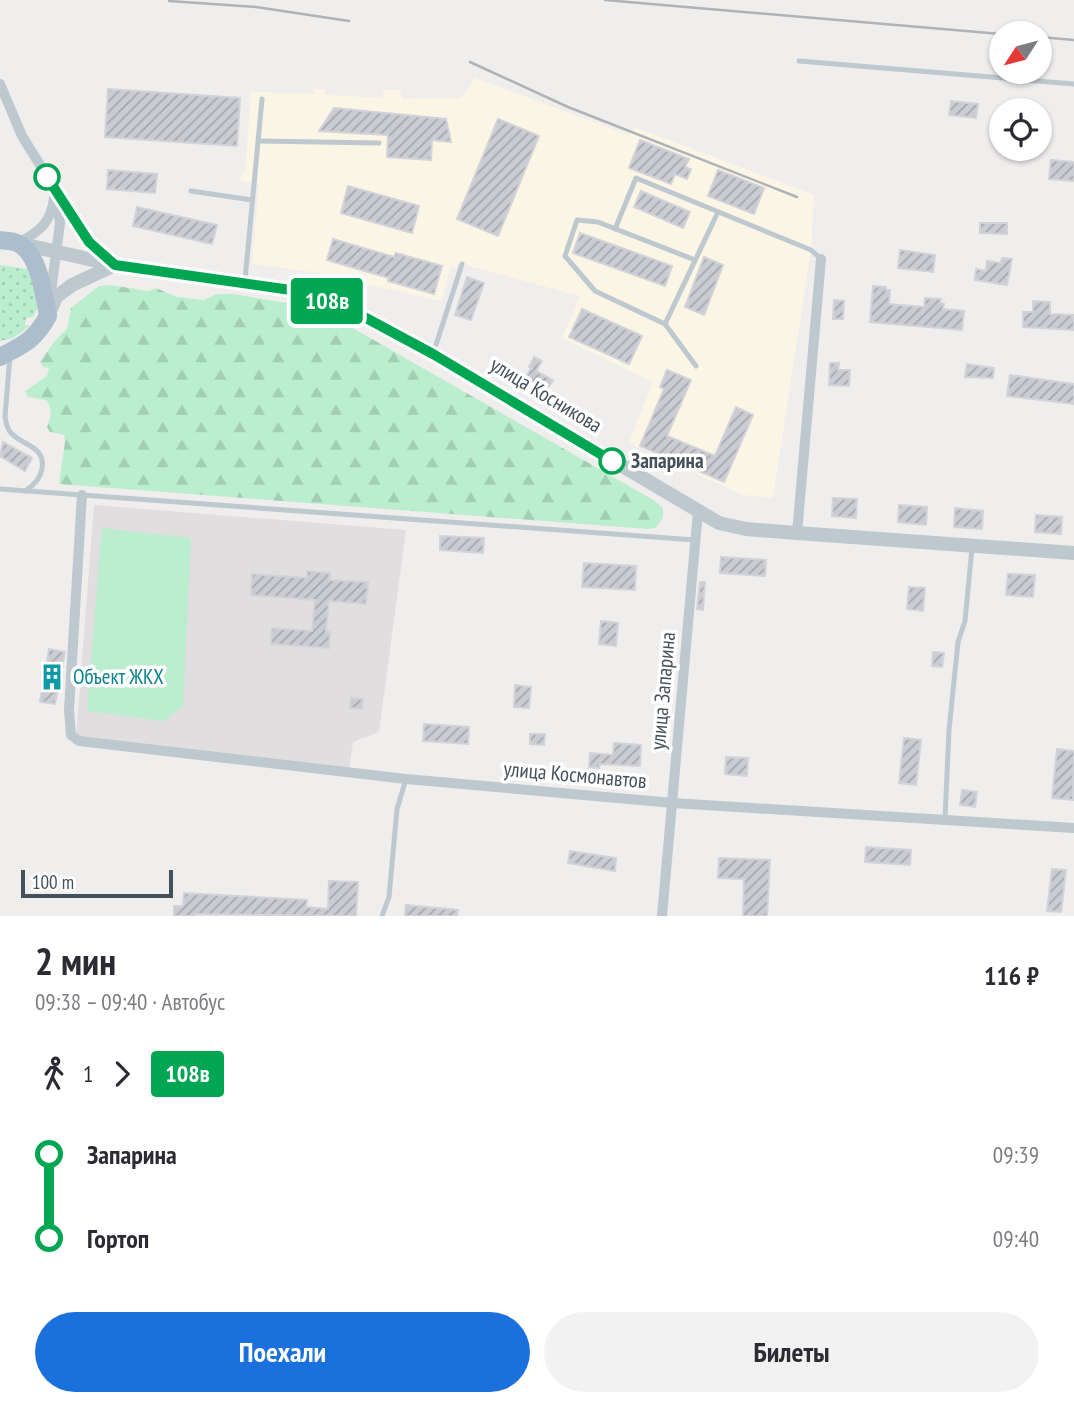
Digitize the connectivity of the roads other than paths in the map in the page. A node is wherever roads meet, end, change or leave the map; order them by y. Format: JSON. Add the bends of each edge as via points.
{"nodes":[{"id":1,"x":799,"y":61,"type":"dead end"},
{"id":2,"x":1074,"y":83,"type":"edge"},
{"id":3,"x":0,"y":84,"type":"edge"},
{"id":4,"x":262,"y":99,"type":"dead end"},
{"id":5,"x":259,"y":141,"type":"junction"},
{"id":6,"x":379,"y":143,"type":"dead end"},
{"id":7,"x":55,"y":189,"type":"junction"},
{"id":8,"x":191,"y":191,"type":"dead end"},
{"id":9,"x":252,"y":200,"type":"junction"},
{"id":10,"x":718,"y":212,"type":"junction"},
{"id":11,"x":615,"y":229,"type":"junction"},
{"id":12,"x":9,"y":241,"type":"edge"},
{"id":13,"x":55,"y":252,"type":"junction"},
{"id":14,"x":821,"y":259,"type":"joint"},
{"id":15,"x":695,"y":260,"type":"junction"},
{"id":16,"x":462,"y":264,"type":"dead end"},
{"id":17,"x":115,"y":265,"type":"junction"},
{"id":18,"x":245,"y":284,"type":"junction"},
{"id":19,"x":48,"y":316,"type":"junction"},
{"id":20,"x":665,"y":324,"type":"junction"},
{"id":21,"x":3,"y":353,"type":"edge"},
{"id":22,"x":433,"y":354,"type":"junction"},
{"id":23,"x":696,"y":366,"type":"dead end"},
{"id":24,"x":0,"y":489,"type":"edge"},
{"id":25,"x":24,"y":491,"type":"junction"},
{"id":26,"x":82,"y":495,"type":"junction"},
{"id":27,"x":698,"y":511,"type":"junction"},
{"id":28,"x":797,"y":533,"type":"junction"},
{"id":29,"x":695,"y":540,"type":"junction"},
{"id":30,"x":972,"y":544,"type":"junction"},
{"id":31,"x":1074,"y":553,"type":"edge"},
{"id":32,"x":406,"y":779,"type":"junction"},
{"id":33,"x":673,"y":803,"type":"junction"},
{"id":34,"x":945,"y":820,"type":"junction"},
{"id":35,"x":1074,"y":828,"type":"edge"},
{"id":36,"x":382,"y":916,"type":"edge"},
{"id":37,"x":662,"y":916,"type":"edge"}],
"edges":[{"from":1,"to":2,"type":"lane"},
{"from":3,"to":7,"type":"street","via":[[22,136]]},
{"from":4,"to":5,"type":"lane"},
{"from":5,"to":6,"type":"lane"},
{"from":5,"to":9,"type":"lane"},
{"from":7,"to":12,"type":"street","via":[[48,221],[36,234]]},
{"from":7,"to":13,"type":"street","via":[[60,223]]},
{"from":7,"to":17,"type":"street","via":[[89,242]]},
{"from":8,"to":9,"type":"lane"},
{"from":9,"to":18,"type":"lane"},
{"from":10,"to":11,"type":"lane","via":[[636,178]]},
{"from":10,"to":14,"type":"lane","via":[[811,250]]},
{"from":10,"to":15,"type":"lane"},
{"from":11,"to":15,"type":"lane"},
{"from":11,"to":20,"type":"lane","via":[[577,220],[565,256],[594,291]]},
{"from":12,"to":13,"type":"street","name":"улица Косникова"},
{"from":12,"to":19,"type":"main road","via":[[36,265]]},
{"from":13,"to":17,"type":"street","name":"улица Косникова"},
{"from":13,"to":19,"type":"street"},
{"from":14,"to":28,"type":"street"},
{"from":15,"to":20,"type":"lane"},
{"from":16,"to":22,"type":"lane"},
{"from":17,"to":18,"type":"street","name":"улица Косникова"},
{"from":17,"to":19,"type":"street","via":[[56,297]]},
{"from":18,"to":22,"type":"street","name":"улица Косникова","via":[[323,299],[371,319]]},
{"from":19,"to":21,"type":"main road","via":[[30,341]]},
{"from":20,"to":23,"type":"lane"},
{"from":21,"to":25,"type":"lane","via":[[7,426],[12,435],[37,450],[43,462],[37,481]]},
{"from":22,"to":27,"type":"street","name":"улица Косникова"},
{"from":24,"to":25,"type":"lane"},
{"from":25,"to":26,"type":"lane"},
{"from":26,"to":29,"type":"lane"},
{"from":26,"to":32,"type":"street","name":"улица Космонавтов","via":[[69,710],[74,739]]},
{"from":27,"to":28,"type":"street","name":"улица Косникова","via":[[732,526]]},
{"from":27,"to":29,"type":"street","name":"улица Запарина"},
{"from":28,"to":30,"type":"street","name":"улица Косникова"},
{"from":29,"to":33,"type":"street","name":"улица Запарина"},
{"from":30,"to":31,"type":"street","name":"улица Косникова"},
{"from":30,"to":34,"type":"lane","via":[[949,730]]},
{"from":32,"to":33,"type":"street","name":"улица Космонавтов"},
{"from":32,"to":36,"type":"lane","via":[[397,809],[389,897]]},
{"from":33,"to":34,"type":"street","name":"улица Космонавтов"},
{"from":33,"to":37,"type":"street","name":"улица Запарина"},
{"from":34,"to":35,"type":"street","name":"улица Космонавтов"}]}
